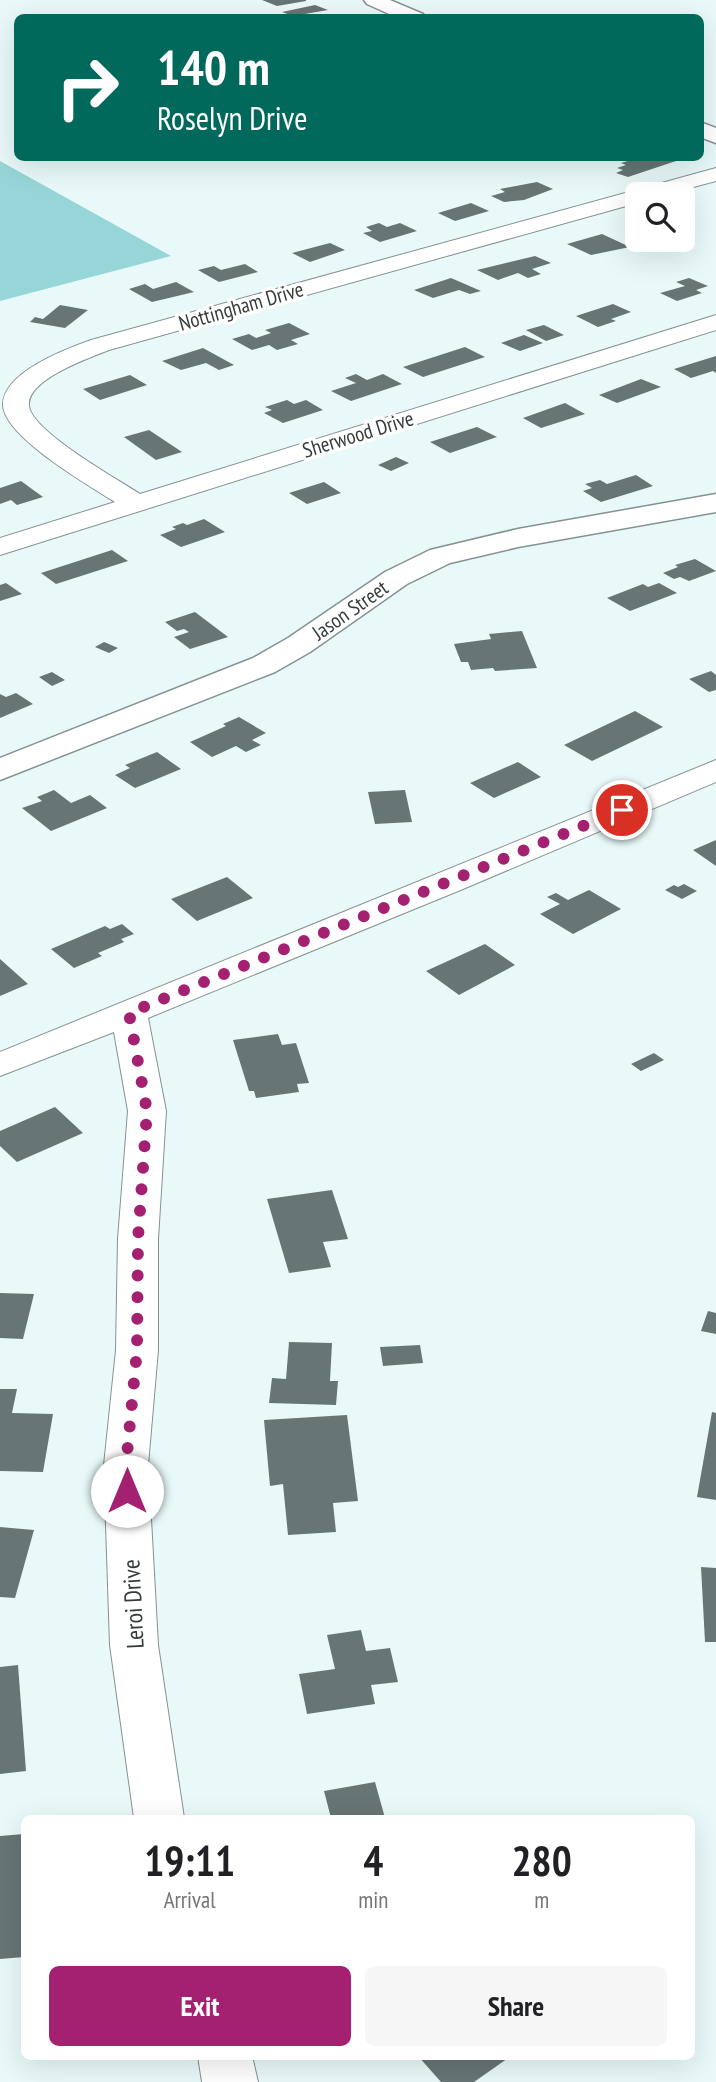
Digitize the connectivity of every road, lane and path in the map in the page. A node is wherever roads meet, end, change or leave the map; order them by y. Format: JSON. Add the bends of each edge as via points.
{"nodes":[{"id":1,"x":374,"y":0,"type":"edge"},
{"id":2,"x":407,"y":14,"type":"edge"},
{"id":3,"x":716,"y":174,"type":"edge"},
{"id":4,"x":687,"y":182,"type":"edge"},
{"id":5,"x":625,"y":199,"type":"edge"},
{"id":6,"x":716,"y":322,"type":"edge"},
{"id":7,"x":135,"y":503,"type":"junction"},
{"id":8,"x":716,"y":503,"type":"edge"},
{"id":9,"x":0,"y":547,"type":"edge"},
{"id":10,"x":0,"y":770,"type":"edge"},
{"id":11,"x":716,"y":770,"type":"edge"},
{"id":12,"x":129,"y":1013,"type":"junction"},
{"id":13,"x":0,"y":1065,"type":"edge"},
{"id":14,"x":159,"y":1815,"type":"edge"},
{"id":15,"x":226,"y":2060,"type":"edge"},
{"id":16,"x":230,"y":2082,"type":"edge"}],
"edges":[{"from":1,"to":2,"type":"street"},
{"from":3,"to":4,"type":"street"},
{"from":5,"to":7,"type":"street","name":"Nottingham Drive","via":[[100,345],[33,377],[16,404],[19,416],[45,441]]},
{"from":6,"to":7,"type":"street","name":"Sherwood Drive"},
{"from":7,"to":9,"type":"street","name":"Sherwood Drive"},
{"from":8,"to":10,"type":"street","name":"Jason Street","via":[[440,556],[396,578],[264,665]]},
{"from":11,"to":12,"type":"street"},
{"from":12,"to":13,"type":"street"},
{"from":12,"to":14,"type":"street","name":"Leroi Drive","via":[[147,1111],[138,1239],[137,1350],[126,1465],[134,1645]]},
{"from":15,"to":16,"type":"street"}]}
